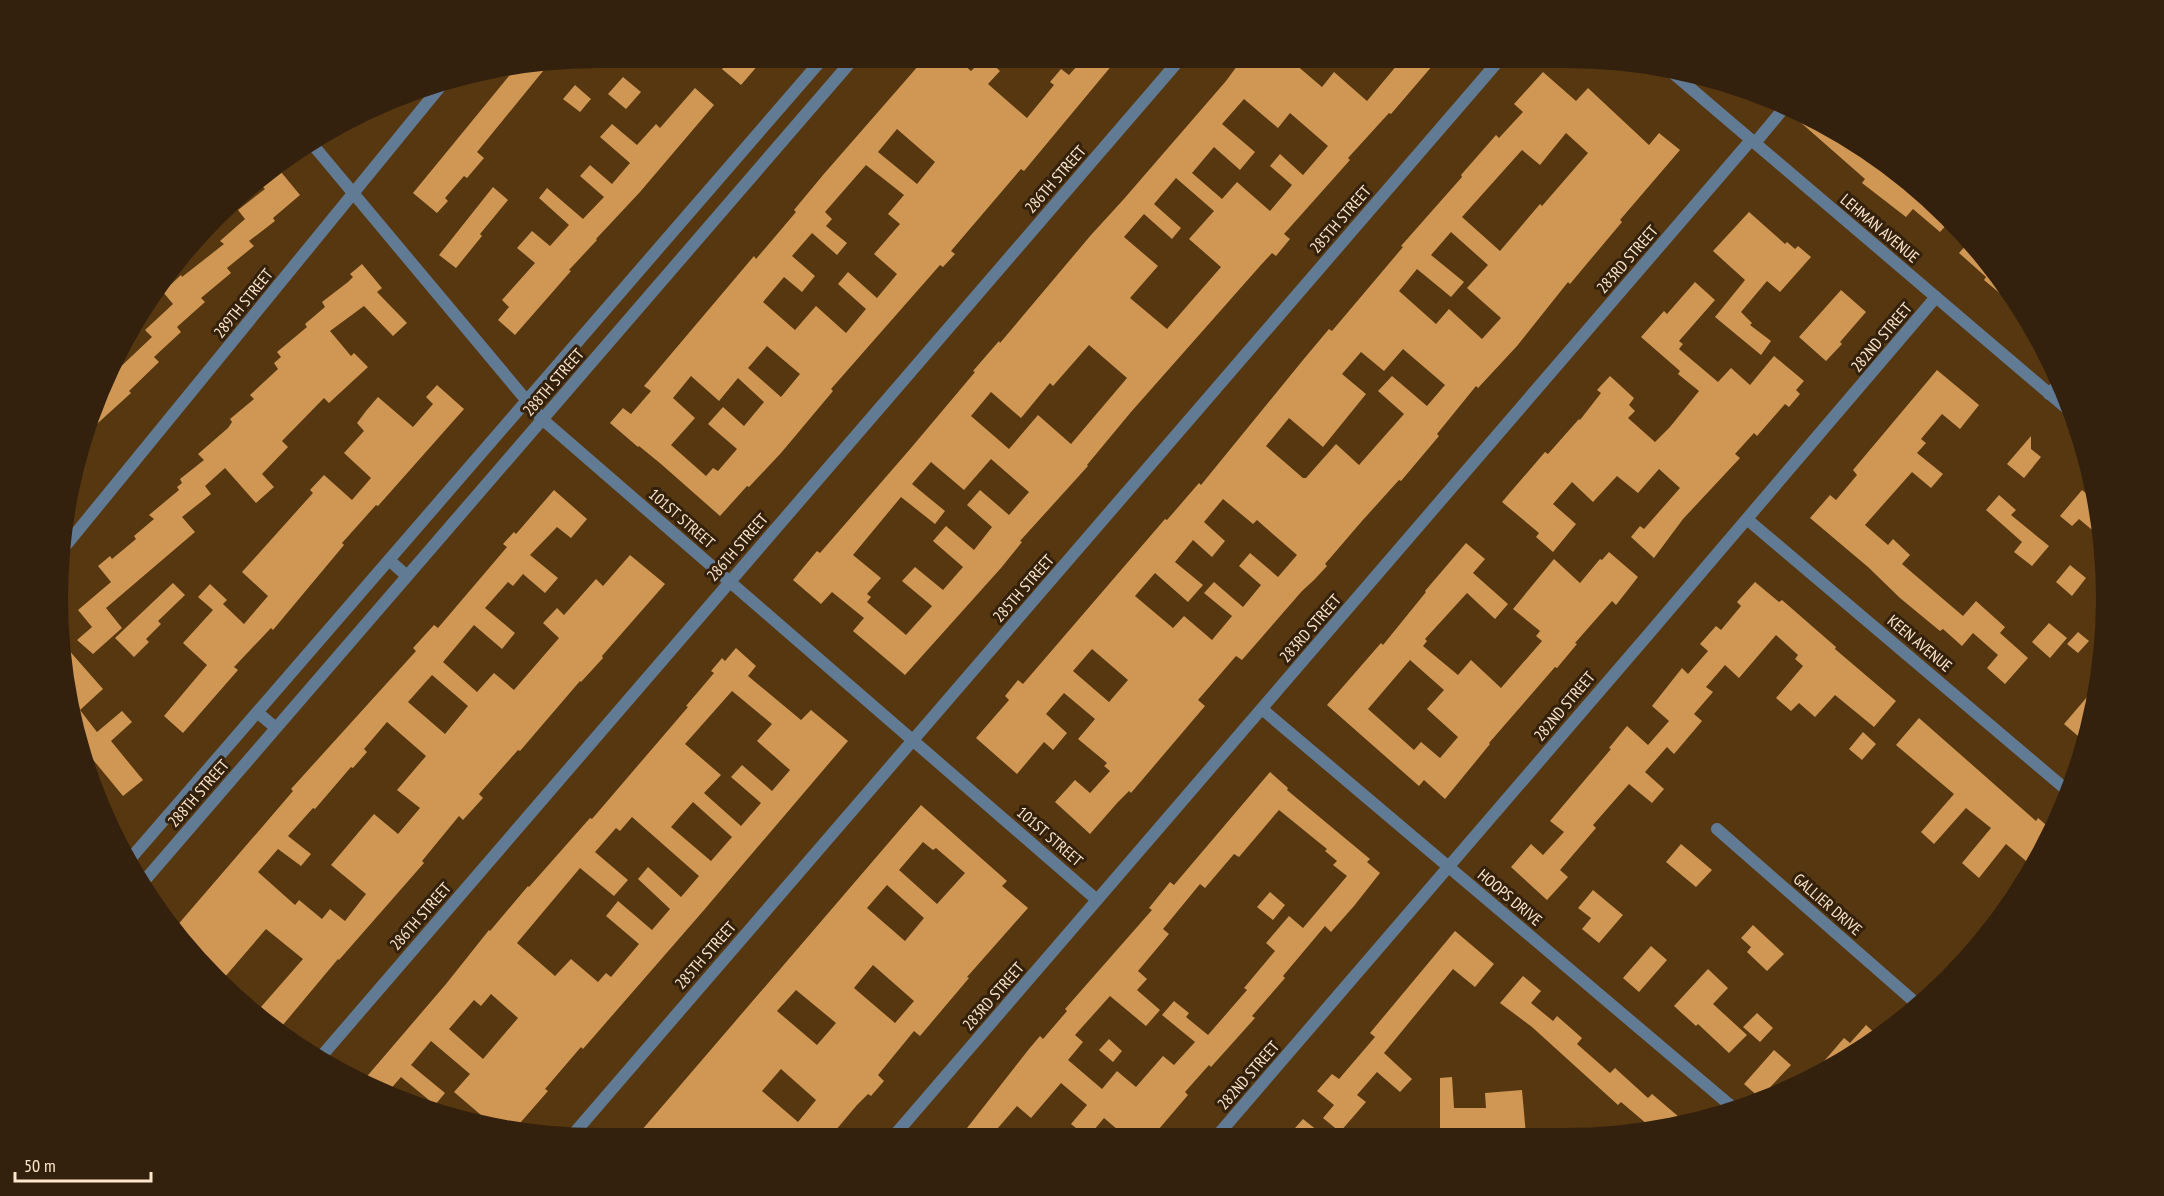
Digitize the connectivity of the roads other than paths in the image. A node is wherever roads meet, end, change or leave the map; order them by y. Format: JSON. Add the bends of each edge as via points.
{"nodes":[{"id":1,"x":815,"y":68,"type":"edge"},
{"id":2,"x":846,"y":68,"type":"edge"},
{"id":3,"x":1172,"y":68,"type":"edge"},
{"id":4,"x":1492,"y":68,"type":"edge"},
{"id":5,"x":1682,"y":81,"type":"edge"},
{"id":6,"x":434,"y":94,"type":"edge"},
{"id":7,"x":1780,"y":113,"type":"edge"},
{"id":8,"x":1753,"y":141,"type":"junction"},
{"id":9,"x":316,"y":149,"type":"edge"},
{"id":10,"x":744,"y":150,"type":"junction"},
{"id":11,"x":761,"y":166,"type":"junction"},
{"id":12,"x":353,"y":194,"type":"junction"},
{"id":13,"x":1936,"y":297,"type":"junction"},
{"id":14,"x":2053,"y":388,"type":"edge"},
{"id":15,"x":2049,"y":393,"type":"junction"},
{"id":16,"x":2058,"y":401,"type":"edge"},
{"id":17,"x":526,"y":402,"type":"junction"},
{"id":18,"x":542,"y":419,"type":"junction"},
{"id":19,"x":1748,"y":520,"type":"junction"},
{"id":20,"x":71,"y":539,"type":"edge"},
{"id":21,"x":389,"y":560,"type":"junction"},
{"id":22,"x":407,"y":576,"type":"junction"},
{"id":23,"x":729,"y":582,"type":"junction"},
{"id":24,"x":1262,"y":709,"type":"junction"},
{"id":25,"x":257,"y":712,"type":"junction"},
{"id":26,"x":276,"y":728,"type":"junction"},
{"id":27,"x":914,"y":739,"type":"junction"},
{"id":28,"x":2062,"y":786,"type":"edge"},
{"id":29,"x":1717,"y":829,"type":"dead end"},
{"id":30,"x":134,"y":854,"type":"edge"},
{"id":31,"x":1449,"y":867,"type":"junction"},
{"id":32,"x":147,"y":877,"type":"edge"},
{"id":33,"x":1097,"y":900,"type":"junction"},
{"id":34,"x":1912,"y":1000,"type":"edge"},
{"id":35,"x":325,"y":1052,"type":"edge"},
{"id":36,"x":1727,"y":1103,"type":"edge"},
{"id":37,"x":579,"y":1127,"type":"edge"},
{"id":38,"x":901,"y":1128,"type":"edge"},
{"id":39,"x":1224,"y":1128,"type":"edge"}],
"edges":[{"from":1,"to":10,"type":"street","name":"288TH STREET"},
{"from":2,"to":11,"type":"street","name":"288TH STREET"},
{"from":3,"to":23,"type":"street","name":"286TH STREET"},
{"from":4,"to":27,"type":"street","name":"285TH STREET"},
{"from":5,"to":8,"type":"street","name":"LEHMAN AVENUE"},
{"from":6,"to":12,"type":"street","name":"289TH STREET"},
{"from":7,"to":8,"type":"street","name":"283RD STREET"},
{"from":8,"to":13,"type":"street","name":"LEHMAN AVENUE"},
{"from":8,"to":24,"type":"street","name":"283RD STREET"},
{"from":9,"to":12,"type":"street","name":"101ST STREET"},
{"from":10,"to":11,"type":"street"},
{"from":10,"to":17,"type":"street","name":"288TH STREET"},
{"from":11,"to":18,"type":"street","name":"288TH STREET"},
{"from":12,"to":17,"type":"street","name":"101ST STREET"},
{"from":12,"to":20,"type":"street","name":"289TH STREET"},
{"from":13,"to":15,"type":"street","name":"LEHMAN AVENUE"},
{"from":13,"to":19,"type":"street","name":"282ND STREET"},
{"from":14,"to":15,"type":"street"},
{"from":15,"to":16,"type":"street","name":"LEHMAN AVENUE"},
{"from":17,"to":18,"type":"street","name":"101ST STREET"},
{"from":17,"to":21,"type":"street","name":"288TH STREET"},
{"from":18,"to":22,"type":"street","name":"288TH STREET"},
{"from":18,"to":23,"type":"street","name":"101ST STREET"},
{"from":19,"to":28,"type":"street","name":"KEEN AVENUE"},
{"from":19,"to":31,"type":"street","name":"282ND STREET"},
{"from":21,"to":22,"type":"street"},
{"from":21,"to":25,"type":"street","name":"288TH STREET"},
{"from":22,"to":26,"type":"street","name":"288TH STREET"},
{"from":23,"to":27,"type":"street","name":"101ST STREET"},
{"from":23,"to":35,"type":"street","name":"286TH STREET"},
{"from":24,"to":31,"type":"street","name":"HOOPS DRIVE"},
{"from":24,"to":33,"type":"street","name":"283RD STREET"},
{"from":25,"to":26,"type":"street"},
{"from":25,"to":30,"type":"street","name":"288TH STREET"},
{"from":26,"to":32,"type":"street","name":"288TH STREET"},
{"from":27,"to":33,"type":"street","name":"101ST STREET"},
{"from":27,"to":37,"type":"street","name":"285TH STREET"},
{"from":29,"to":34,"type":"street","name":"GALLIER DRIVE"},
{"from":31,"to":36,"type":"street","name":"HOOPS DRIVE"},
{"from":31,"to":39,"type":"street","name":"282ND STREET"},
{"from":33,"to":38,"type":"street","name":"283RD STREET"}]}
